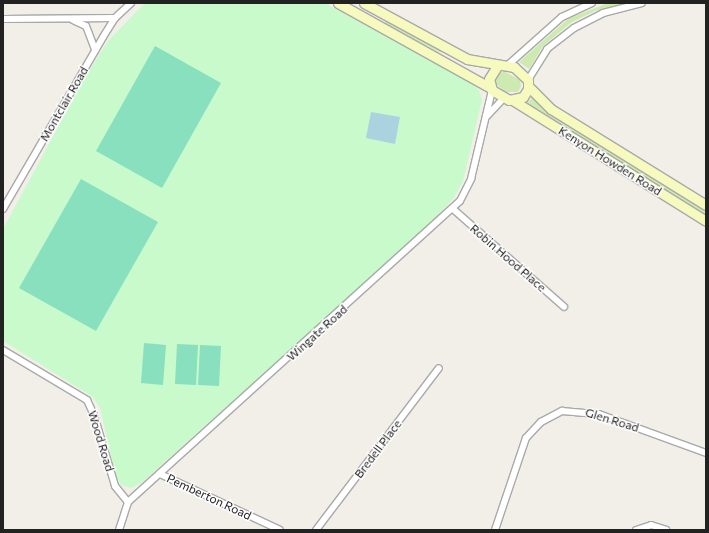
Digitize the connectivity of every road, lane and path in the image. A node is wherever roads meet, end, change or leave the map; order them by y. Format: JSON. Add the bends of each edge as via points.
{"nodes":[{"id":1,"x":131,"y":3,"type":"edge"},
{"id":2,"x":338,"y":3,"type":"edge"},
{"id":3,"x":364,"y":3,"type":"edge"},
{"id":4,"x":592,"y":3,"type":"edge"},
{"id":5,"x":642,"y":3,"type":"edge"},
{"id":6,"x":380,"y":12,"type":"junction"},
{"id":7,"x":115,"y":18,"type":"junction"},
{"id":8,"x":3,"y":19,"type":"edge"},
{"id":9,"x":72,"y":19,"type":"junction"},
{"id":10,"x":374,"y":24,"type":"junction"},
{"id":11,"x":95,"y":50,"type":"junction"},
{"id":12,"x":456,"y":54,"type":"junction"},
{"id":13,"x":509,"y":64,"type":"junction"},
{"id":14,"x":450,"y":66,"type":"junction"},
{"id":15,"x":497,"y":66,"type":"junction"},
{"id":16,"x":528,"y":83,"type":"junction"},
{"id":17,"x":492,"y":89,"type":"junction"},
{"id":18,"x":504,"y":98,"type":"junction"},
{"id":19,"x":514,"y":101,"type":"junction"},
{"id":20,"x":486,"y":117,"type":"junction"},
{"id":21,"x":706,"y":205,"type":"edge"},
{"id":22,"x":3,"y":209,"type":"edge"},
{"id":23,"x":453,"y":209,"type":"junction"},
{"id":24,"x":706,"y":221,"type":"edge"},
{"id":25,"x":564,"y":307,"type":"dead end"},
{"id":26,"x":3,"y":350,"type":"edge"},
{"id":27,"x":439,"y":368,"type":"dead end"},
{"id":28,"x":706,"y":453,"type":"edge"},
{"id":29,"x":160,"y":474,"type":"junction"},
{"id":30,"x":128,"y":502,"type":"junction"},
{"id":31,"x":120,"y":530,"type":"edge"},
{"id":32,"x":280,"y":530,"type":"edge"},
{"id":33,"x":316,"y":530,"type":"edge"},
{"id":34,"x":495,"y":530,"type":"edge"},
{"id":35,"x":636,"y":530,"type":"edge"},
{"id":36,"x":666,"y":530,"type":"edge"}],
"edges":[{"from":1,"to":7,"type":"street","name":"Montclair Road"},
{"from":2,"to":10,"type":"street"},
{"from":3,"to":6,"type":"street"},
{"from":4,"to":13,"type":"street","via":[[562,17]]},
{"from":5,"to":16,"type":"street","via":[[603,13],[574,28],[547,49]]},
{"from":6,"to":10,"type":"street"},
{"from":6,"to":12,"type":"street"},
{"from":7,"to":9,"type":"street"},
{"from":7,"to":11,"type":"street","name":"Montclair Road"},
{"from":8,"to":9,"type":"street"},
{"from":9,"to":11,"type":"street","via":[[86,26]]},
{"from":10,"to":14,"type":"street"},
{"from":11,"to":22,"type":"street","name":"Montclair Road"},
{"from":12,"to":14,"type":"street"},
{"from":12,"to":15,"type":"street","via":[[475,62]]},
{"from":13,"to":15,"type":"street"},
{"from":13,"to":16,"type":"street"},
{"from":14,"to":17,"type":"street"},
{"from":15,"to":17,"type":"street","via":[[490,74]]},
{"from":16,"to":19,"type":"street","via":[[523,97]]},
{"from":16,"to":21,"type":"street","name":"Kenyon Howden Road","via":[[551,109]]},
{"from":17,"to":18,"type":"street"},
{"from":17,"to":20,"type":"street","name":"Wingate Road"},
{"from":18,"to":19,"type":"street"},
{"from":18,"to":20,"type":"street","name":"Wingate Road"},
{"from":19,"to":24,"type":"street","name":"Kenyon Howden Road"},
{"from":20,"to":23,"type":"street","name":"Wingate Road","via":[[469,186]]},
{"from":23,"to":25,"type":"street","name":"Robin Hood Place"},
{"from":23,"to":29,"type":"street","name":"Wingate Road"},
{"from":26,"to":30,"type":"street","name":"Wood Road","via":[[87,400],[115,486]]},
{"from":27,"to":33,"type":"street","name":"Bredell Place"},
{"from":28,"to":34,"type":"street","name":"Glen Road","via":[[600,414],[562,411],[541,422],[526,438]]},
{"from":29,"to":30,"type":"street","name":"Wingate Road"},
{"from":29,"to":32,"type":"street","name":"Pemberton Road"},
{"from":30,"to":31,"type":"street"},
{"from":35,"to":36,"type":"street","via":[[651,525]]}]}
